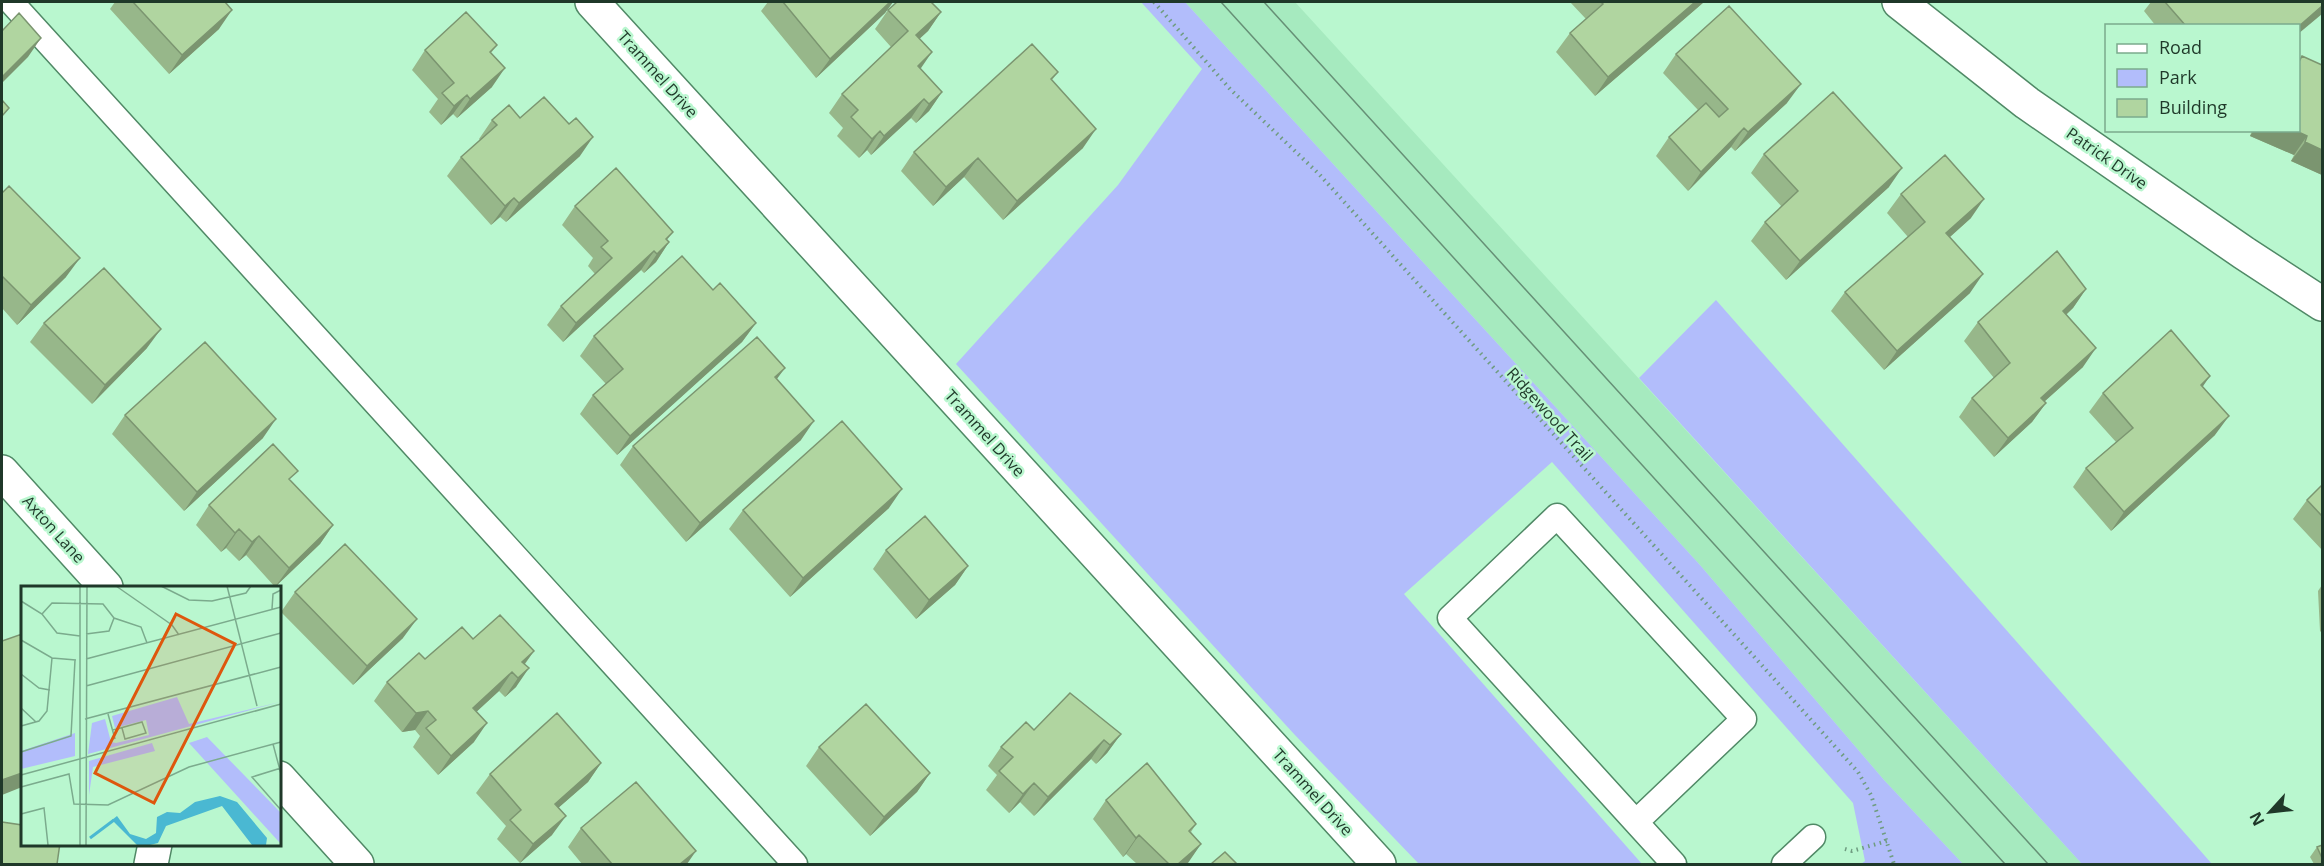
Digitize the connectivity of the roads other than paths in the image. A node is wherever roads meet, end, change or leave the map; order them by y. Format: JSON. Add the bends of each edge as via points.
{"nodes":[{"id":1,"x":11,"y":2,"type":"edge"},
{"id":2,"x":592,"y":2,"type":"edge"},
{"id":3,"x":1899,"y":2,"type":"edge"},
{"id":4,"x":2322,"y":304,"type":"edge"},
{"id":5,"x":2,"y":472,"type":"edge"},
{"id":6,"x":105,"y":586,"type":"edge"},
{"id":7,"x":280,"y":779,"type":"edge"},
{"id":8,"x":1636,"y":822,"type":"junction"},
{"id":9,"x":1813,"y":837,"type":"dead end"},
{"id":10,"x":155,"y":845,"type":"edge"},
{"id":11,"x":151,"y":864,"type":"edge"},
{"id":12,"x":357,"y":864,"type":"edge"},
{"id":13,"x":795,"y":864,"type":"edge"},
{"id":14,"x":1379,"y":864,"type":"edge"},
{"id":15,"x":1674,"y":864,"type":"edge"},
{"id":16,"x":1784,"y":864,"type":"edge"}],
"edges":[{"from":1,"to":13,"type":"lane"},
{"from":2,"to":14,"type":"street","name":"Trammel Drive"},
{"from":3,"to":4,"type":"street","name":"Patrick Drive","via":[[2027,103]]},
{"from":5,"to":6,"type":"street","name":"Axton Lane"},
{"from":7,"to":12,"type":"street"},
{"from":8,"to":8,"type":"lane","via":[[1450,618],[1557,516],[1744,719]]},
{"from":8,"to":15,"type":"lane"},
{"from":9,"to":16,"type":"lane"},
{"from":10,"to":11,"type":"street"}]}
